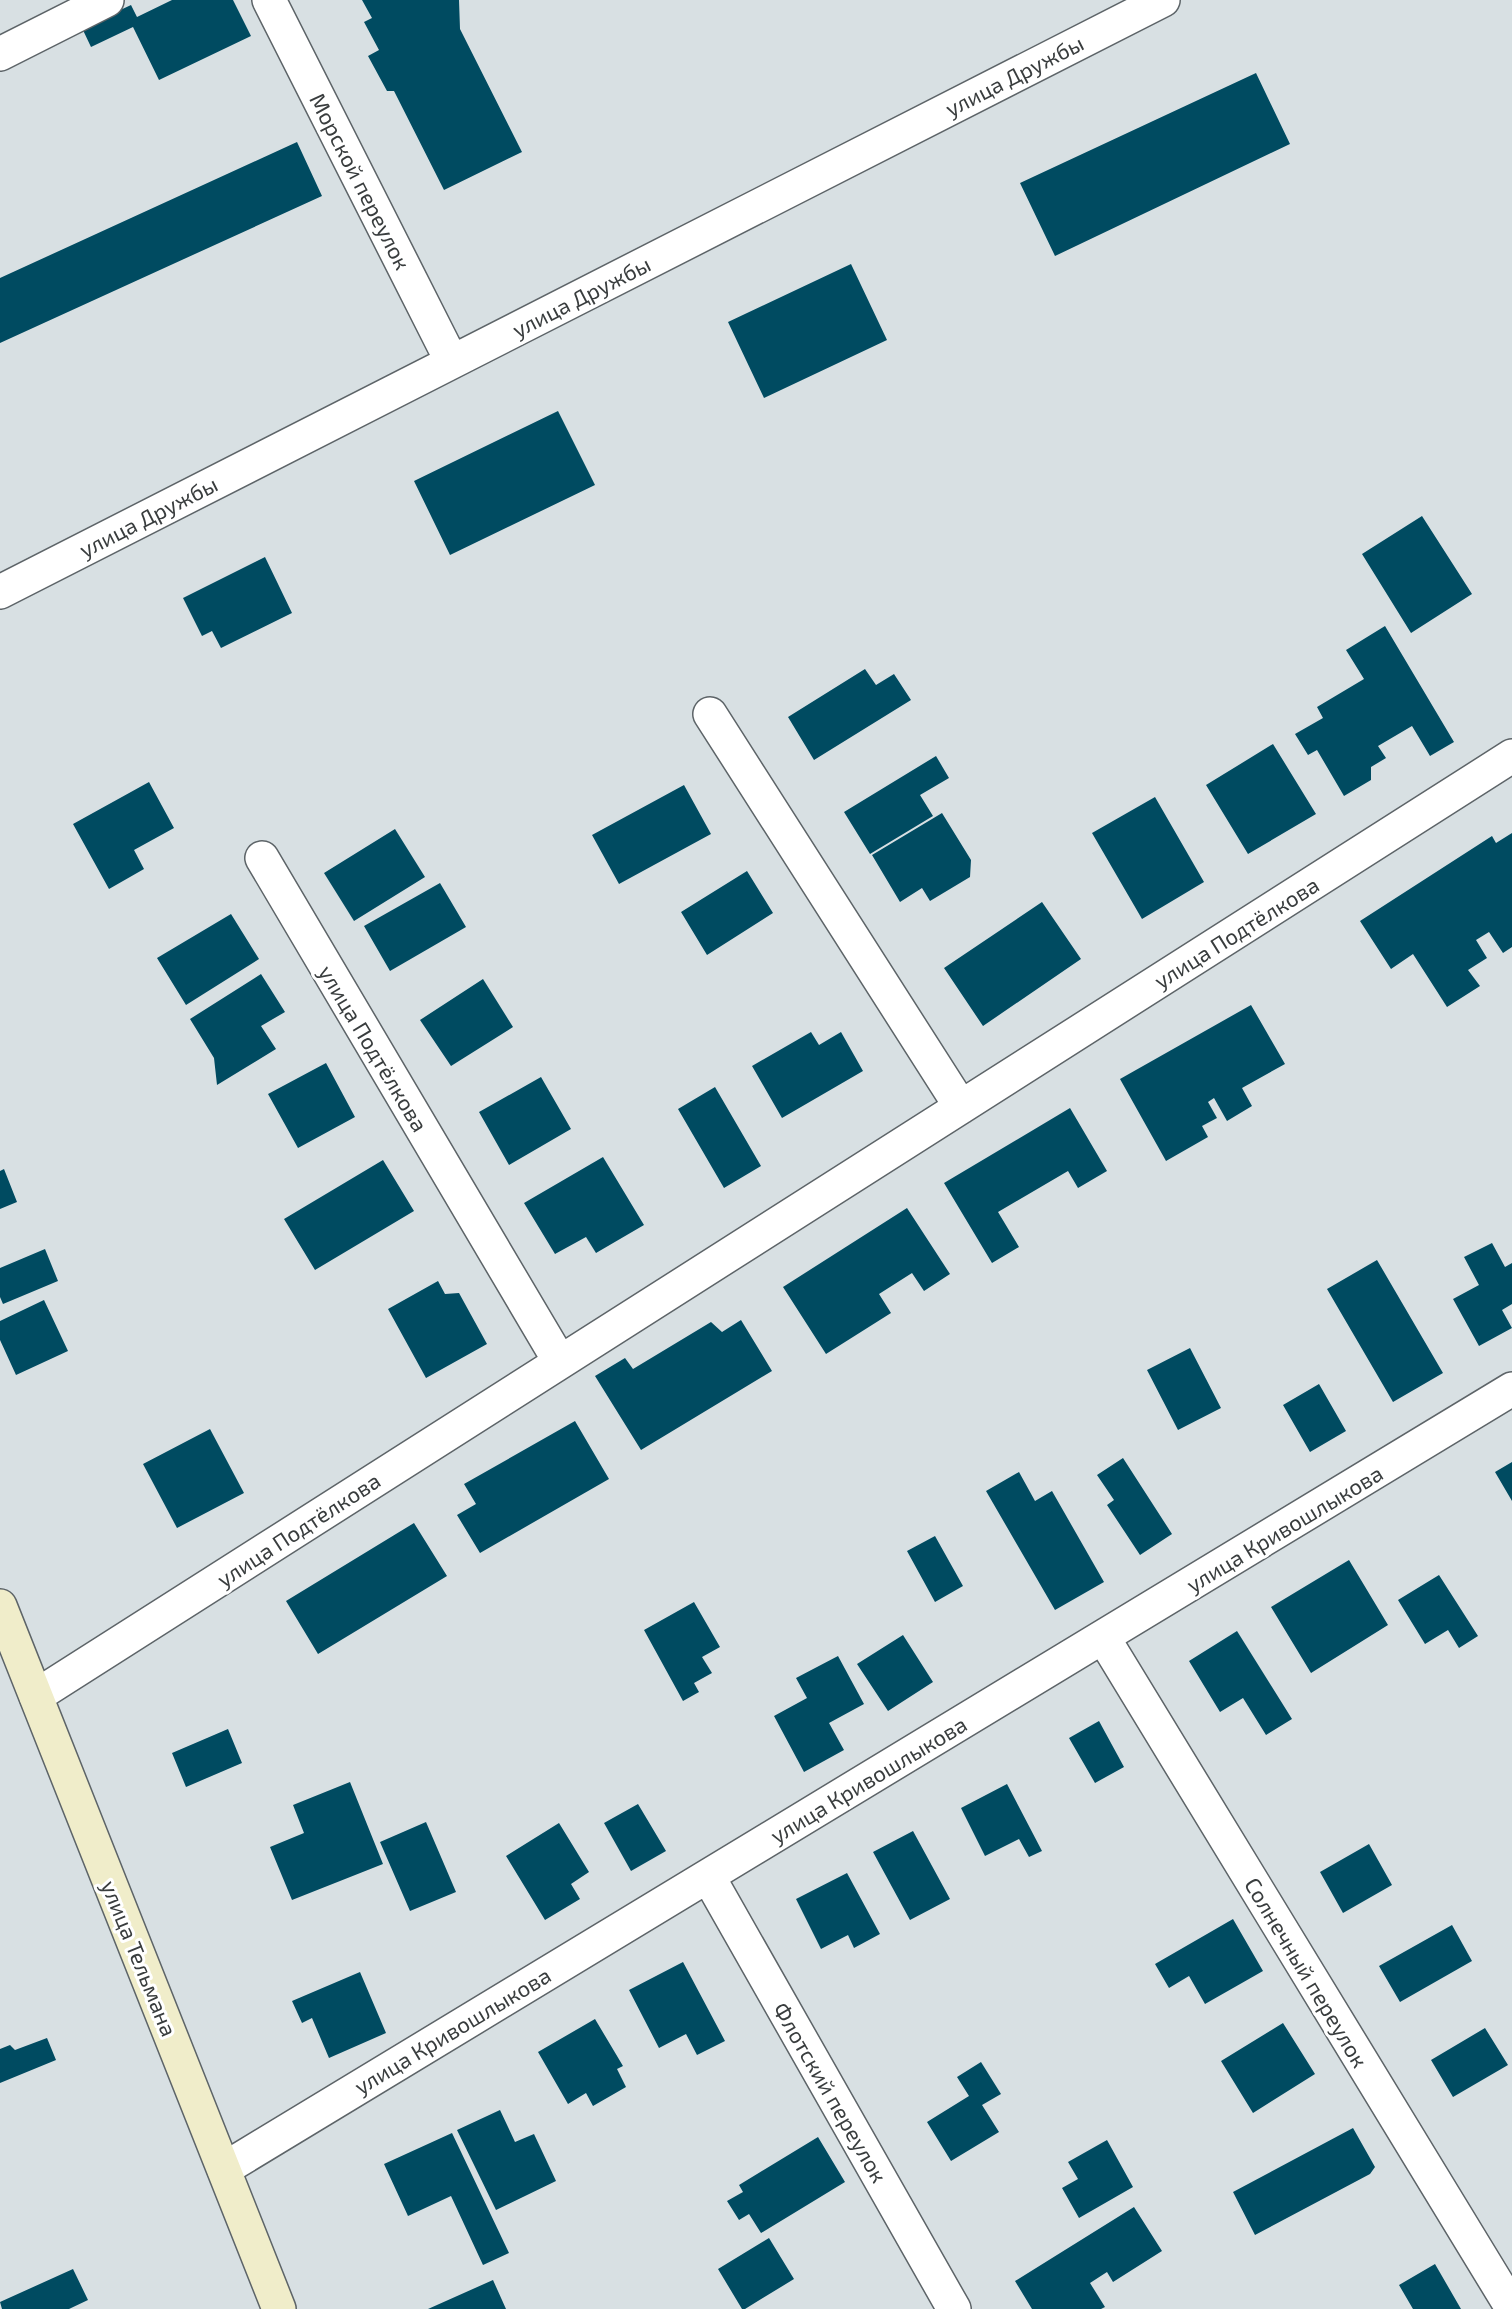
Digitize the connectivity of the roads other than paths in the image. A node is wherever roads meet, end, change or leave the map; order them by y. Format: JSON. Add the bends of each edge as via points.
{"nodes":[{"id":1,"x":107,"y":0,"type":"edge"},
{"id":2,"x":269,"y":0,"type":"edge"},
{"id":3,"x":1163,"y":0,"type":"edge"},
{"id":4,"x":0,"y":54,"type":"edge"},
{"id":5,"x":452,"y":362,"type":"junction"},
{"id":6,"x":0,"y":592,"type":"edge"},
{"id":7,"x":710,"y":714,"type":"dead end"},
{"id":8,"x":1512,"y":756,"type":"edge"},
{"id":9,"x":262,"y":858,"type":"dead end"},
{"id":10,"x":960,"y":1107,"type":"junction"},
{"id":11,"x":560,"y":1362,"type":"junction"},
{"id":12,"x":1512,"y":1389,"type":"edge"},
{"id":13,"x":0,"y":1606,"type":"edge"},
{"id":14,"x":1103,"y":1637,"type":"junction"},
{"id":15,"x":36,"y":1696,"type":"junction"},
{"id":16,"x":708,"y":1876,"type":"junction"},
{"id":17,"x":224,"y":2169,"type":"junction"},
{"id":18,"x":1512,"y":2308,"type":"edge"},
{"id":19,"x":279,"y":2309,"type":"edge"},
{"id":20,"x":954,"y":2309,"type":"edge"}],
"edges":[{"from":1,"to":4,"type":"street"},
{"from":2,"to":5,"type":"street","name":"Морской переулок"},
{"from":3,"to":5,"type":"street","name":"улица Дружбы"},
{"from":5,"to":6,"type":"street","name":"улица Дружбы"},
{"from":7,"to":10,"type":"street"},
{"from":8,"to":10,"type":"street","name":"улица Подтёлкова"},
{"from":9,"to":11,"type":"street","name":"улица Подтёлкова"},
{"from":10,"to":11,"type":"street","name":"улица Подтёлкова"},
{"from":11,"to":15,"type":"street","name":"улица Подтёлкова"},
{"from":12,"to":14,"type":"street","name":"улица Кривошлыкова"},
{"from":13,"to":15,"type":"main road","name":"улица Тельмана"},
{"from":14,"to":16,"type":"street","name":"улица Кривошлыкова"},
{"from":14,"to":18,"type":"street","name":"Солнечный переулок"},
{"from":15,"to":17,"type":"main road","name":"улица Тельмана"},
{"from":16,"to":17,"type":"street","name":"улица Кривошлыкова"},
{"from":16,"to":20,"type":"street","name":"Флотский переулок"},
{"from":17,"to":19,"type":"main road","name":"улица Тельмана"}]}
